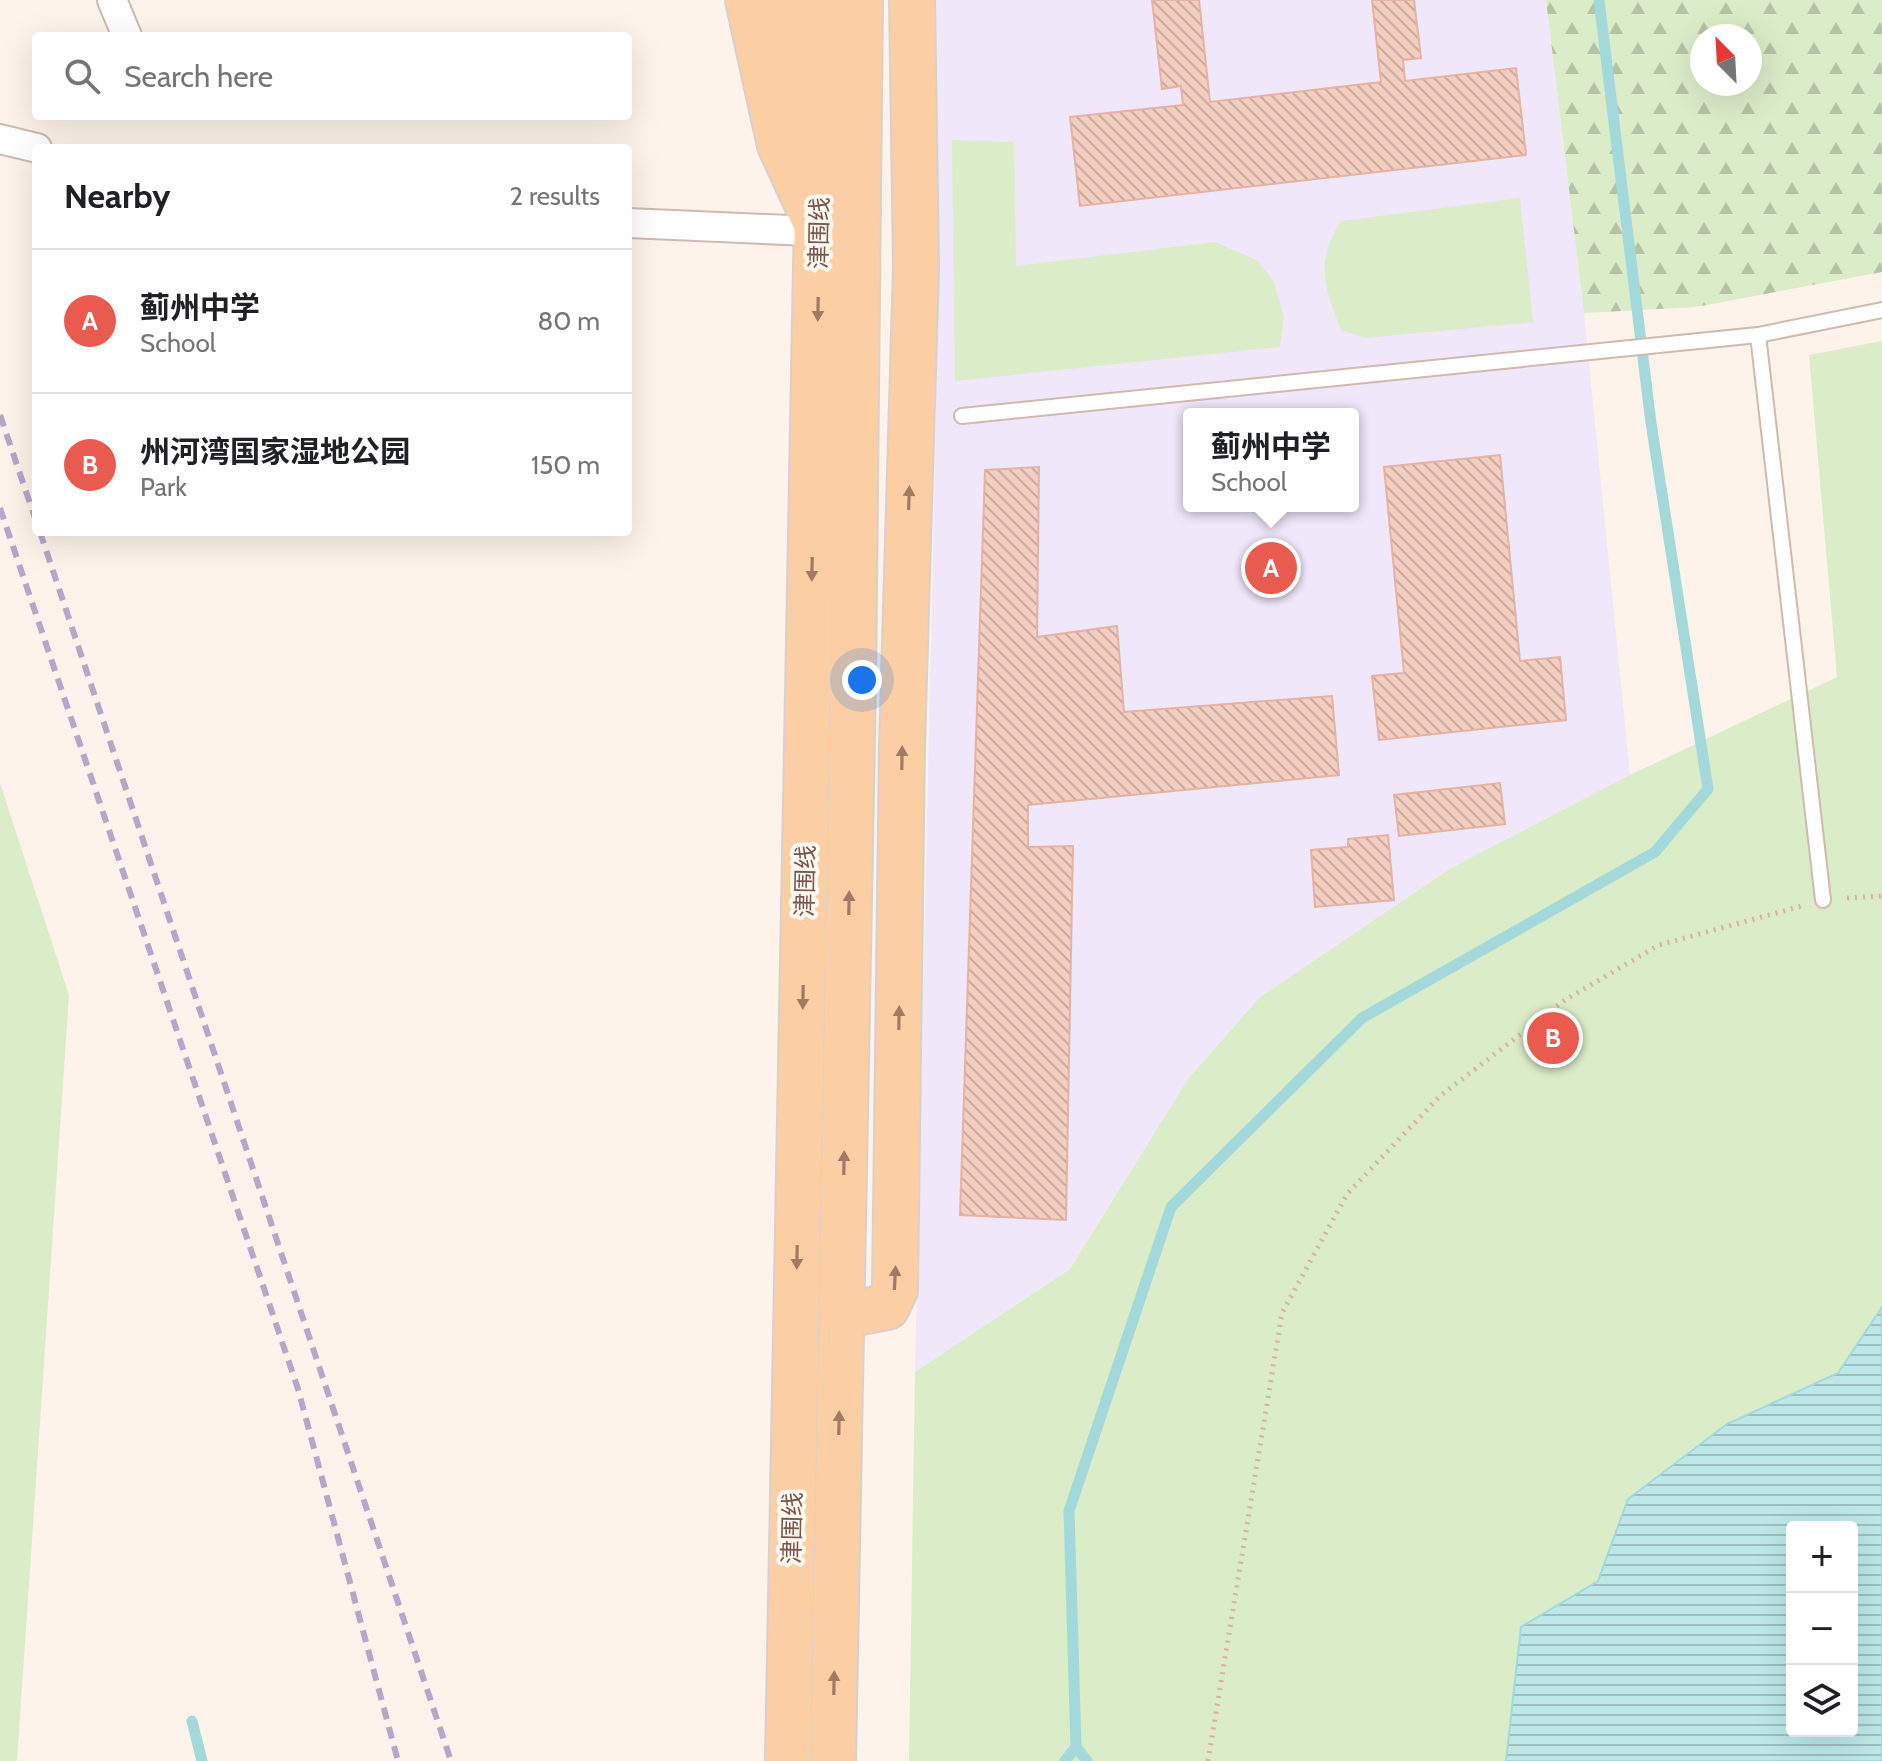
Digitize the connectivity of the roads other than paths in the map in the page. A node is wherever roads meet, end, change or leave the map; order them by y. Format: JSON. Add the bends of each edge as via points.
{"nodes":[{"id":1,"x":112,"y":0,"type":"edge"},
{"id":2,"x":748,"y":0,"type":"edge"},
{"id":3,"x":782,"y":0,"type":"edge"},
{"id":4,"x":821,"y":0,"type":"edge"},
{"id":5,"x":860,"y":0,"type":"edge"},
{"id":6,"x":912,"y":0,"type":"edge"},
{"id":7,"x":125,"y":32,"type":"edge"},
{"id":8,"x":0,"y":139,"type":"edge"},
{"id":9,"x":32,"y":147,"type":"edge"},
{"id":10,"x":632,"y":223,"type":"edge"},
{"id":11,"x":839,"y":232,"type":"junction"},
{"id":12,"x":1882,"y":310,"type":"edge"},
{"id":13,"x":1758,"y":335,"type":"junction"},
{"id":14,"x":962,"y":416,"type":"dead end"},
{"id":15,"x":1823,"y":900,"type":"road end"},
{"id":16,"x":841,"y":1316,"type":"junction"},
{"id":17,"x":788,"y":1761,"type":"edge"},
{"id":18,"x":833,"y":1761,"type":"edge"}],
"edges":[{"from":1,"to":7,"type":"street"},
{"from":2,"to":11,"type":"main road","via":[[780,145]]},
{"from":3,"to":11,"type":"main road","via":[[792,81]]},
{"from":4,"to":11,"type":"main road","name":"津围线"},
{"from":5,"to":11,"type":"main road","name":"津围线"},
{"from":16,"to":6,"type":"main road","one_way":true,"via":[[887,1307],[895,1290],[902,746],[916,267]]},
{"from":8,"to":9,"type":"street"},
{"from":10,"to":11,"type":"street"},
{"from":16,"to":11,"type":"main road","name":"津围线","one_way":true},
{"from":11,"to":17,"type":"main road","name":"津围线","one_way":true},
{"from":12,"to":13,"type":"lane"},
{"from":13,"to":14,"type":"lane"},
{"from":13,"to":15,"type":"lane"},
{"from":18,"to":16,"type":"main road","name":"津围线","one_way":true}]}
